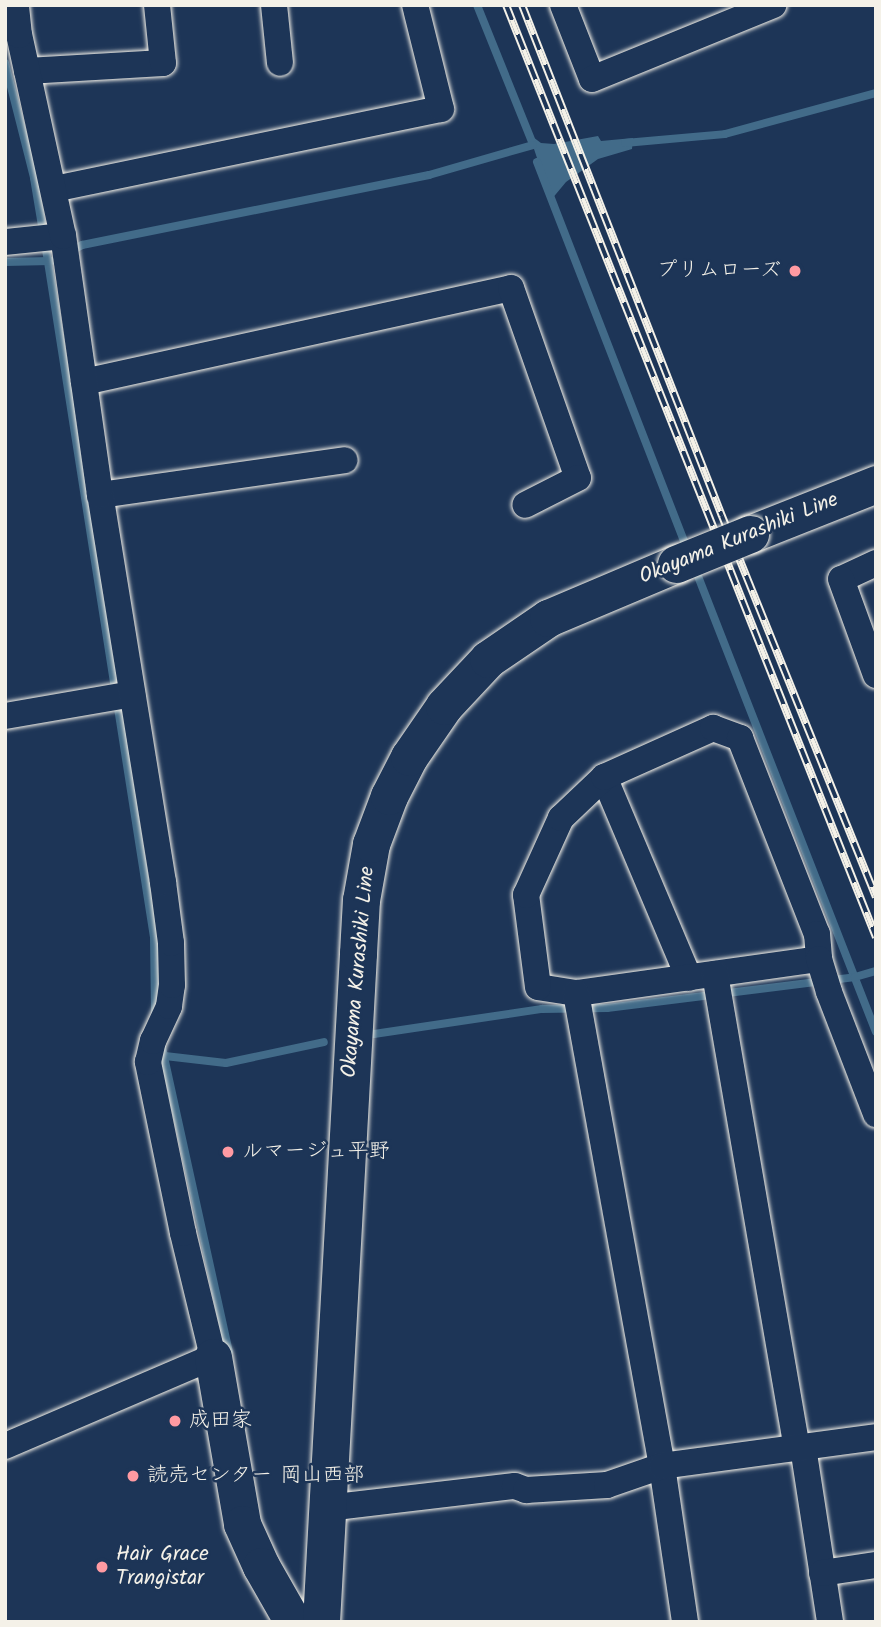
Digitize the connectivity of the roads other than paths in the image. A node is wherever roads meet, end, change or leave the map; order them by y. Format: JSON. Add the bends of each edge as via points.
{"nodes":[{"id":1,"x":16,"y":5,"type":"edge"},
{"id":2,"x":157,"y":5,"type":"edge"},
{"id":3,"x":274,"y":5,"type":"edge"},
{"id":4,"x":415,"y":5,"type":"edge"},
{"id":5,"x":563,"y":5,"type":"edge"},
{"id":6,"x":773,"y":5,"type":"edge"},
{"id":7,"x":280,"y":63,"type":"dead end"},
{"id":8,"x":27,"y":71,"type":"junction"},
{"id":9,"x":54,"y":189,"type":"junction"},
{"id":10,"x":5,"y":242,"type":"edge"},
{"id":11,"x":56,"y":245,"type":"junction"},
{"id":12,"x":84,"y":382,"type":"junction"},
{"id":13,"x":345,"y":460,"type":"dead end"},
{"id":14,"x":876,"y":484,"type":"edge"},
{"id":15,"x":100,"y":495,"type":"junction"},
{"id":16,"x":525,"y":505,"type":"dead end"},
{"id":17,"x":876,"y":562,"type":"edge"},
{"id":18,"x":875,"y":670,"type":"edge"},
{"id":19,"x":121,"y":696,"type":"junction"},
{"id":20,"x":5,"y":716,"type":"edge"},
{"id":21,"x":604,"y":777,"type":"junction"},
{"id":22,"x":823,"y":973,"type":"junction"},
{"id":23,"x":710,"y":986,"type":"junction"},
{"id":24,"x":578,"y":1005,"type":"junction"},
{"id":25,"x":876,"y":1114,"type":"edge"},
{"id":26,"x":213,"y":1357,"type":"junction"},
{"id":27,"x":876,"y":1437,"type":"edge"},
{"id":28,"x":5,"y":1446,"type":"edge"},
{"id":29,"x":800,"y":1447,"type":"junction"},
{"id":30,"x":662,"y":1466,"type":"junction"},
{"id":31,"x":327,"y":1507,"type":"junction"},
{"id":32,"x":876,"y":1565,"type":"edge"},
{"id":33,"x":822,"y":1573,"type":"junction"},
{"id":34,"x":293,"y":1622,"type":"edge"},
{"id":35,"x":321,"y":1622,"type":"edge"},
{"id":36,"x":685,"y":1622,"type":"edge"},
{"id":37,"x":830,"y":1622,"type":"edge"}],
"edges":[{"from":1,"to":8,"type":"street"},
{"from":2,"to":8,"type":"street","via":[[163,63]]},
{"from":3,"to":7,"type":"street"},
{"from":4,"to":9,"type":"street","via":[[441,108]]},
{"from":5,"to":6,"type":"street","via":[[592,79]]},
{"from":8,"to":9,"type":"street"},
{"from":9,"to":11,"type":"street"},
{"from":10,"to":11,"type":"street"},
{"from":11,"to":12,"type":"street"},
{"from":12,"to":15,"type":"street"},
{"from":12,"to":16,"type":"street","via":[[511,288],[578,478]]},
{"from":13,"to":15,"type":"street"},
{"from":14,"to":31,"type":"main road","name":"Okayama Kurashiki Line","bridge":true,"via":[[548,618],[488,659],[444,706],[409,757],[371,844],[361,900]]},
{"from":15,"to":19,"type":"street"},
{"from":17,"to":18,"type":"street","via":[[841,579]]},
{"from":19,"to":20,"type":"street"},
{"from":19,"to":26,"type":"street","via":[[171,943],[172,985],[148,1062]]},
{"from":21,"to":22,"type":"street","via":[[713,728],[740,738],[817,934]]},
{"from":21,"to":23,"type":"street"},
{"from":21,"to":24,"type":"street","via":[[561,818],[526,895],[538,987]]},
{"from":22,"to":23,"type":"street"},
{"from":22,"to":25,"type":"street"},
{"from":23,"to":24,"type":"street"},
{"from":23,"to":29,"type":"street"},
{"from":24,"to":30,"type":"street"},
{"from":26,"to":28,"type":"street"},
{"from":26,"to":34,"type":"main road","via":[[242,1524]]},
{"from":27,"to":29,"type":"street"},
{"from":29,"to":30,"type":"street"},
{"from":29,"to":33,"type":"street"},
{"from":30,"to":31,"type":"street","via":[[607,1485],[526,1490],[515,1486]]},
{"from":30,"to":36,"type":"street"},
{"from":31,"to":35,"type":"main road","name":"Okayama Kurashiki Line"},
{"from":32,"to":33,"type":"street"},
{"from":33,"to":37,"type":"street"}]}
